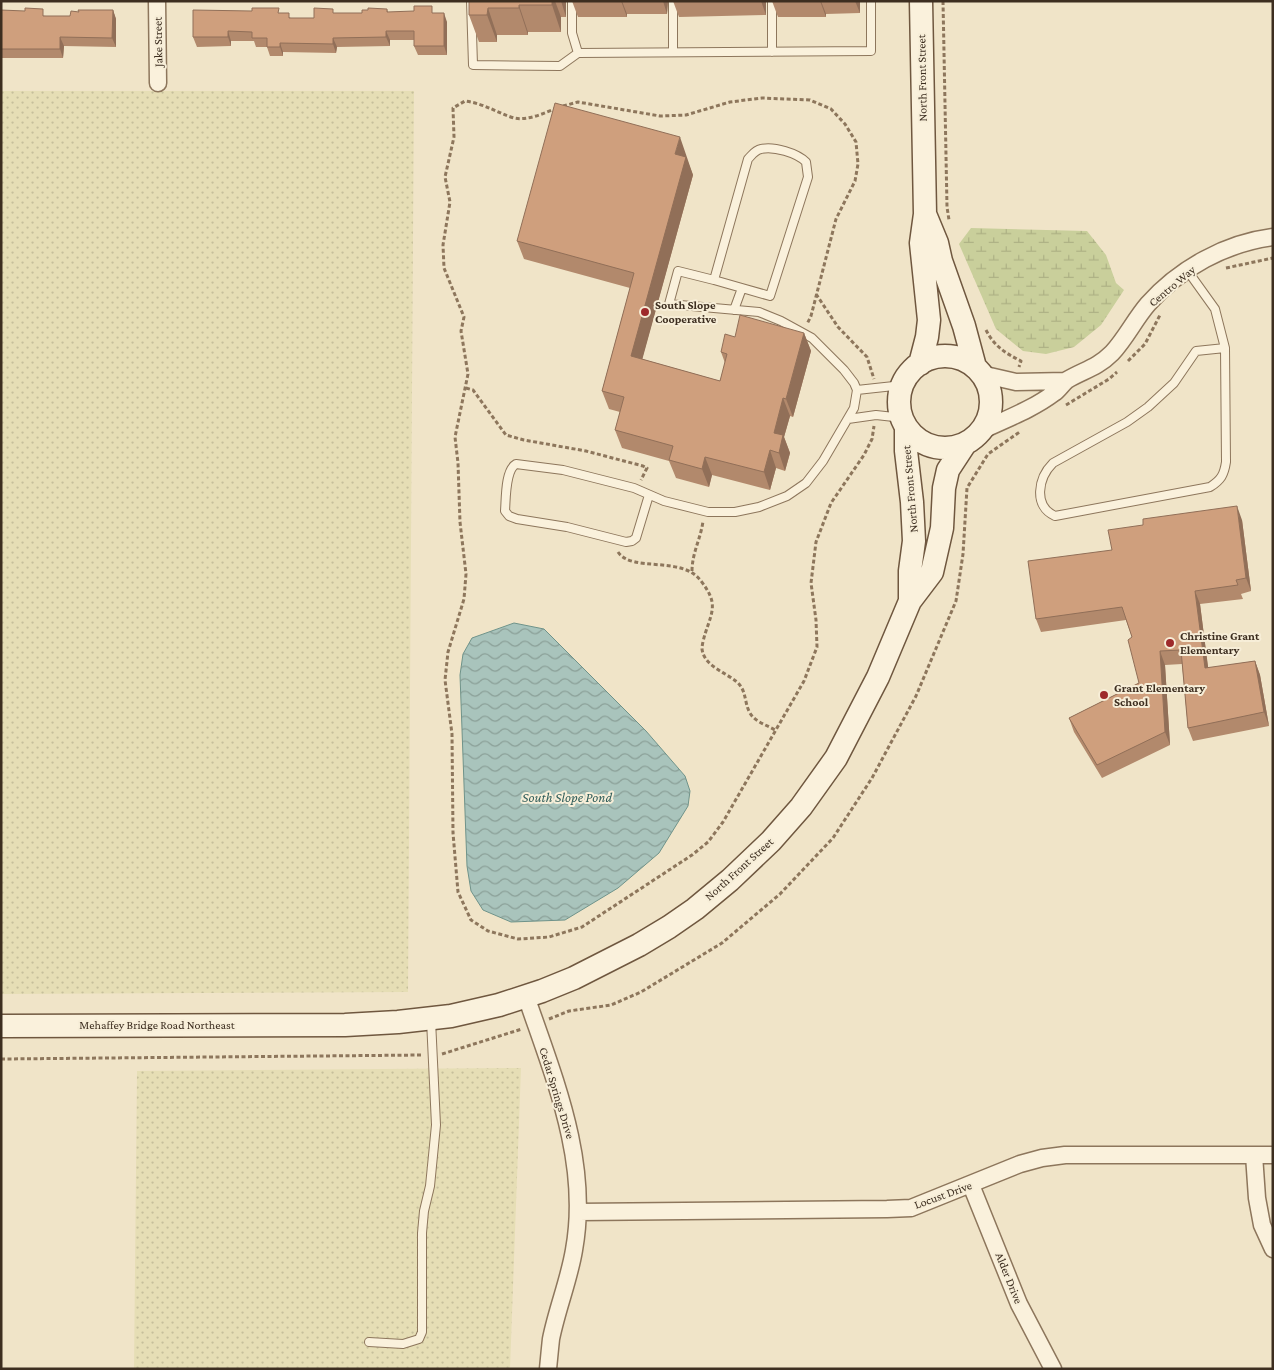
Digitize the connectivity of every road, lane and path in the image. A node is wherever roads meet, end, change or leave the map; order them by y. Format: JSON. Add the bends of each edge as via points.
{"nodes":[{"id":1,"x":157,"y":1,"type":"edge"},
{"id":2,"x":471,"y":1,"type":"edge"},
{"id":3,"x":572,"y":1,"type":"edge"},
{"id":4,"x":673,"y":1,"type":"edge"},
{"id":5,"x":772,"y":1,"type":"edge"},
{"id":6,"x":871,"y":1,"type":"edge"},
{"id":7,"x":921,"y":1,"type":"edge"},
{"id":8,"x":944,"y":1,"type":"edge"},
{"id":9,"x":673,"y":51,"type":"junction"},
{"id":10,"x":772,"y":52,"type":"junction"},
{"id":11,"x":578,"y":53,"type":"junction"},
{"id":12,"x":158,"y":83,"type":"dead end"},
{"id":13,"x":925,"y":214,"type":"junction"},
{"id":14,"x":950,"y":227,"type":"dead end"},
{"id":15,"x":1273,"y":238,"type":"edge"},
{"id":16,"x":1273,"y":258,"type":"edge"},
{"id":17,"x":1223,"y":269,"type":"dead end"},
{"id":18,"x":1187,"y":270,"type":"junction"},
{"id":19,"x":714,"y":280,"type":"junction"},
{"id":20,"x":742,"y":288,"type":"junction"},
{"id":21,"x":816,"y":294,"type":"dead end"},
{"id":22,"x":734,"y":310,"type":"junction"},
{"id":23,"x":1162,"y":312,"type":"dead end"},
{"id":24,"x":808,"y":321,"type":"dead end"},
{"id":25,"x":1225,"y":348,"type":"junction"},
{"id":26,"x":1127,"y":362,"type":"dead end"},
{"id":27,"x":920,"y":364,"type":"junction"},
{"id":28,"x":1121,"y":368,"type":"dead end"},
{"id":29,"x":978,"y":370,"type":"junction"},
{"id":30,"x":1066,"y":381,"type":"junction"},
{"id":31,"x":903,"y":385,"type":"junction"},
{"id":32,"x":466,"y":388,"type":"dead end"},
{"id":33,"x":857,"y":390,"type":"junction"},
{"id":34,"x":1060,"y":408,"type":"dead end"},
{"id":35,"x":848,"y":419,"type":"junction"},
{"id":36,"x":905,"y":423,"type":"junction"},
{"id":37,"x":983,"y":430,"type":"junction"},
{"id":38,"x":965,"y":444,"type":"junction"},
{"id":39,"x":638,"y":490,"type":"junction"},
{"id":40,"x":648,"y":495,"type":"junction"},
{"id":41,"x":704,"y":511,"type":"junction"},
{"id":42,"x":617,"y":541,"type":"junction"},
{"id":43,"x":692,"y":571,"type":"junction"},
{"id":44,"x":910,"y":602,"type":"junction"},
{"id":45,"x":775,"y":730,"type":"dead end"},
{"id":46,"x":526,"y":996,"type":"junction"},
{"id":47,"x":431,"y":1018,"type":"junction"},
{"id":48,"x":536,"y":1024,"type":"junction"},
{"id":49,"x":312,"y":1025,"type":"joint"},
{"id":50,"x":1,"y":1026,"type":"edge"},
{"id":51,"x":432,"y":1054,"type":"junction"},
{"id":52,"x":1,"y":1059,"type":"edge"},
{"id":53,"x":1254,"y":1155,"type":"junction"},
{"id":54,"x":1273,"y":1155,"type":"edge"},
{"id":55,"x":971,"y":1185,"type":"junction"},
{"id":56,"x":578,"y":1212,"type":"junction"},
{"id":57,"x":1273,"y":1249,"type":"edge"},
{"id":58,"x":369,"y":1342,"type":"dead end"},
{"id":59,"x":548,"y":1369,"type":"edge"},
{"id":60,"x":1053,"y":1369,"type":"edge"}],
"edges":[{"from":1,"to":12,"type":"street","name":"Jake Street"},
{"from":2,"to":11,"type":"lane","via":[[473,65],[560,66]]},
{"from":3,"to":11,"type":"lane","via":[[572,33]]},
{"from":4,"to":9,"type":"lane"},
{"from":5,"to":10,"type":"lane"},
{"from":6,"to":10,"type":"lane","via":[[870,51]]},
{"from":7,"to":13,"type":"main road","name":"North Front Street"},
{"from":8,"to":14,"type":"path"},
{"from":9,"to":10,"type":"lane"},
{"from":9,"to":11,"type":"lane"},
{"from":13,"to":27,"type":"main road","name":"North Front Street","via":[[921,242],[929,320]]},
{"from":13,"to":29,"type":"main road"},
{"from":15,"to":18,"type":"street","name":"Centro Way","via":[[1228,248]]},
{"from":16,"to":17,"type":"path"},
{"from":18,"to":25,"type":"lane","via":[[1215,309]]},
{"from":18,"to":30,"type":"street","name":"Centro Way","via":[[1148,304],[1112,353]]},
{"from":19,"to":20,"type":"lane"},
{"from":19,"to":20,"type":"lane","via":[[748,159],[759,149],[772,148],[800,157],[806,162],[808,177],[770,296]]},
{"from":19,"to":22,"type":"lane","via":[[678,270],[669,304]]},
{"from":20,"to":22,"type":"lane"},
{"from":21,"to":24,"type":"path"},
{"from":22,"to":33,"type":"lane","via":[[760,312],[812,338],[844,370]]},
{"from":23,"to":26,"type":"path","via":[[1145,344]]},
{"from":25,"to":25,"type":"lane","via":[[1226,462],[1220,480],[1210,487],[1055,516],[1047,512],[1042,504],[1041,485],[1049,467],[1148,407],[1174,384],[1196,351]]},
{"from":27,"to":29,"type":"main road","via":[[948,356]]},
{"from":27,"to":31,"type":"main road"},
{"from":28,"to":34,"type":"path","via":[[1109,379]]},
{"from":29,"to":30,"type":"street","name":"Centro Way","via":[[1016,382]]},
{"from":29,"to":37,"type":"main road","via":[[991,393],[992,406]]},
{"from":30,"to":37,"type":"street","name":"Centro Way","via":[[1054,393]]},
{"from":31,"to":33,"type":"lane"},
{"from":31,"to":36,"type":"main road","via":[[900,413]]},
{"from":32,"to":39,"type":"path","via":[[473,390],[506,434],[647,468]]},
{"from":33,"to":35,"type":"lane"},
{"from":35,"to":36,"type":"lane","via":[[876,415]]},
{"from":35,"to":41,"type":"lane","via":[[806,483],[788,496],[735,512]]},
{"from":36,"to":38,"type":"main road","via":[[926,444],[939,448]]},
{"from":36,"to":44,"type":"main road","name":"North Front Street","via":[[914,541]]},
{"from":37,"to":38,"type":"main road"},
{"from":38,"to":44,"type":"main road","via":[[948,470],[942,528],[932,572]]},
{"from":39,"to":40,"type":"lane"},
{"from":39,"to":42,"type":"lane","via":[[563,470],[526,464],[512,466],[509,473],[505,511],[509,516]]},
{"from":40,"to":41,"type":"lane"},
{"from":40,"to":42,"type":"lane","via":[[636,538]]},
{"from":41,"to":43,"type":"path"},
{"from":42,"to":43,"type":"path","via":[[618,551],[627,560]]},
{"from":43,"to":45,"type":"path","via":[[711,596],[713,604],[702,644],[706,658],[738,683],[756,720]]},
{"from":44,"to":46,"type":"main road","name":"North Front Street","via":[[878,678],[836,758],[801,807],[771,841],[730,880],[669,927],[605,963]]},
{"from":46,"to":47,"type":"main road","name":"North Front Street"},
{"from":46,"to":48,"type":"street","name":"Cedar Springs Drive"},
{"from":47,"to":49,"type":"main road","name":"North Front Street"},
{"from":47,"to":51,"type":"lane"},
{"from":48,"to":51,"type":"path","via":[[443,1054]]},
{"from":48,"to":56,"type":"street","name":"Cedar Springs Drive","via":[[569,1125],[576,1165]]},
{"from":49,"to":50,"type":"main road","name":"Mehaffey Bridge Road Northeast"},
{"from":51,"to":52,"type":"path"},
{"from":51,"to":58,"type":"lane","via":[[436,1125],[422,1233],[422,1332],[419,1339],[403,1344]]},
{"from":53,"to":54,"type":"street","name":"Locust Drive"},
{"from":53,"to":55,"type":"street","name":"Locust Drive","via":[[1066,1155],[1028,1162]]},
{"from":53,"to":57,"type":"street","via":[[1262,1225]]},
{"from":55,"to":56,"type":"street","name":"Locust Drive","via":[[912,1208]]},
{"from":55,"to":60,"type":"street","name":"Alder Drive","via":[[1019,1304]]},
{"from":56,"to":59,"type":"street","name":"Cedar Springs Drive","via":[[574,1250],[552,1338]]}]}
